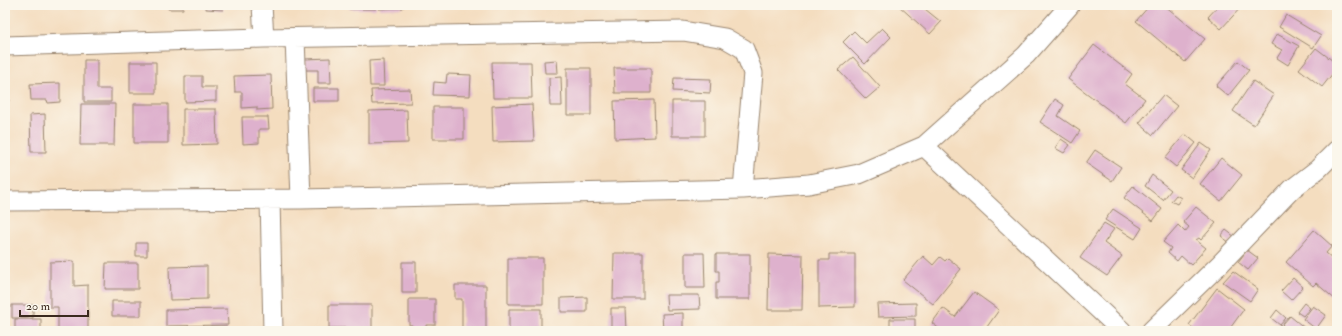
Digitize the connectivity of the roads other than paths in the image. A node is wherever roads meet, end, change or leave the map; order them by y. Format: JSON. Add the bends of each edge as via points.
{"nodes":[{"id":1,"x":262,"y":5,"type":"edge"},
{"id":2,"x":1070,"y":5,"type":"edge"},
{"id":3,"x":264,"y":38,"type":"junction"},
{"id":4,"x":295,"y":38,"type":"junction"},
{"id":5,"x":5,"y":46,"type":"edge"},
{"id":6,"x":924,"y":146,"type":"junction"},
{"id":7,"x":1337,"y":150,"type":"edge"},
{"id":8,"x":743,"y":189,"type":"junction"},
{"id":9,"x":270,"y":200,"type":"junction"},
{"id":10,"x":301,"y":200,"type":"junction"},
{"id":11,"x":5,"y":201,"type":"edge"},
{"id":12,"x":273,"y":331,"type":"edge"},
{"id":13,"x":1122,"y":331,"type":"edge"},
{"id":14,"x":1150,"y":331,"type":"edge"}],
"edges":[{"from":1,"to":3,"type":"street"},
{"from":2,"to":6,"type":"street","via":[[1026,55]]},
{"from":3,"to":4,"type":"street"},
{"from":3,"to":5,"type":"street"},
{"from":4,"to":8,"type":"street","via":[[683,31],[725,38],[744,49],[753,73]]},
{"from":4,"to":10,"type":"street"},
{"from":6,"to":8,"type":"street","via":[[859,174],[809,184]]},
{"from":6,"to":13,"type":"street"},
{"from":7,"to":14,"type":"street","via":[[1292,189],[1220,264]]},
{"from":8,"to":10,"type":"street"},
{"from":9,"to":10,"type":"street"},
{"from":9,"to":11,"type":"street"},
{"from":9,"to":12,"type":"street"}]}
